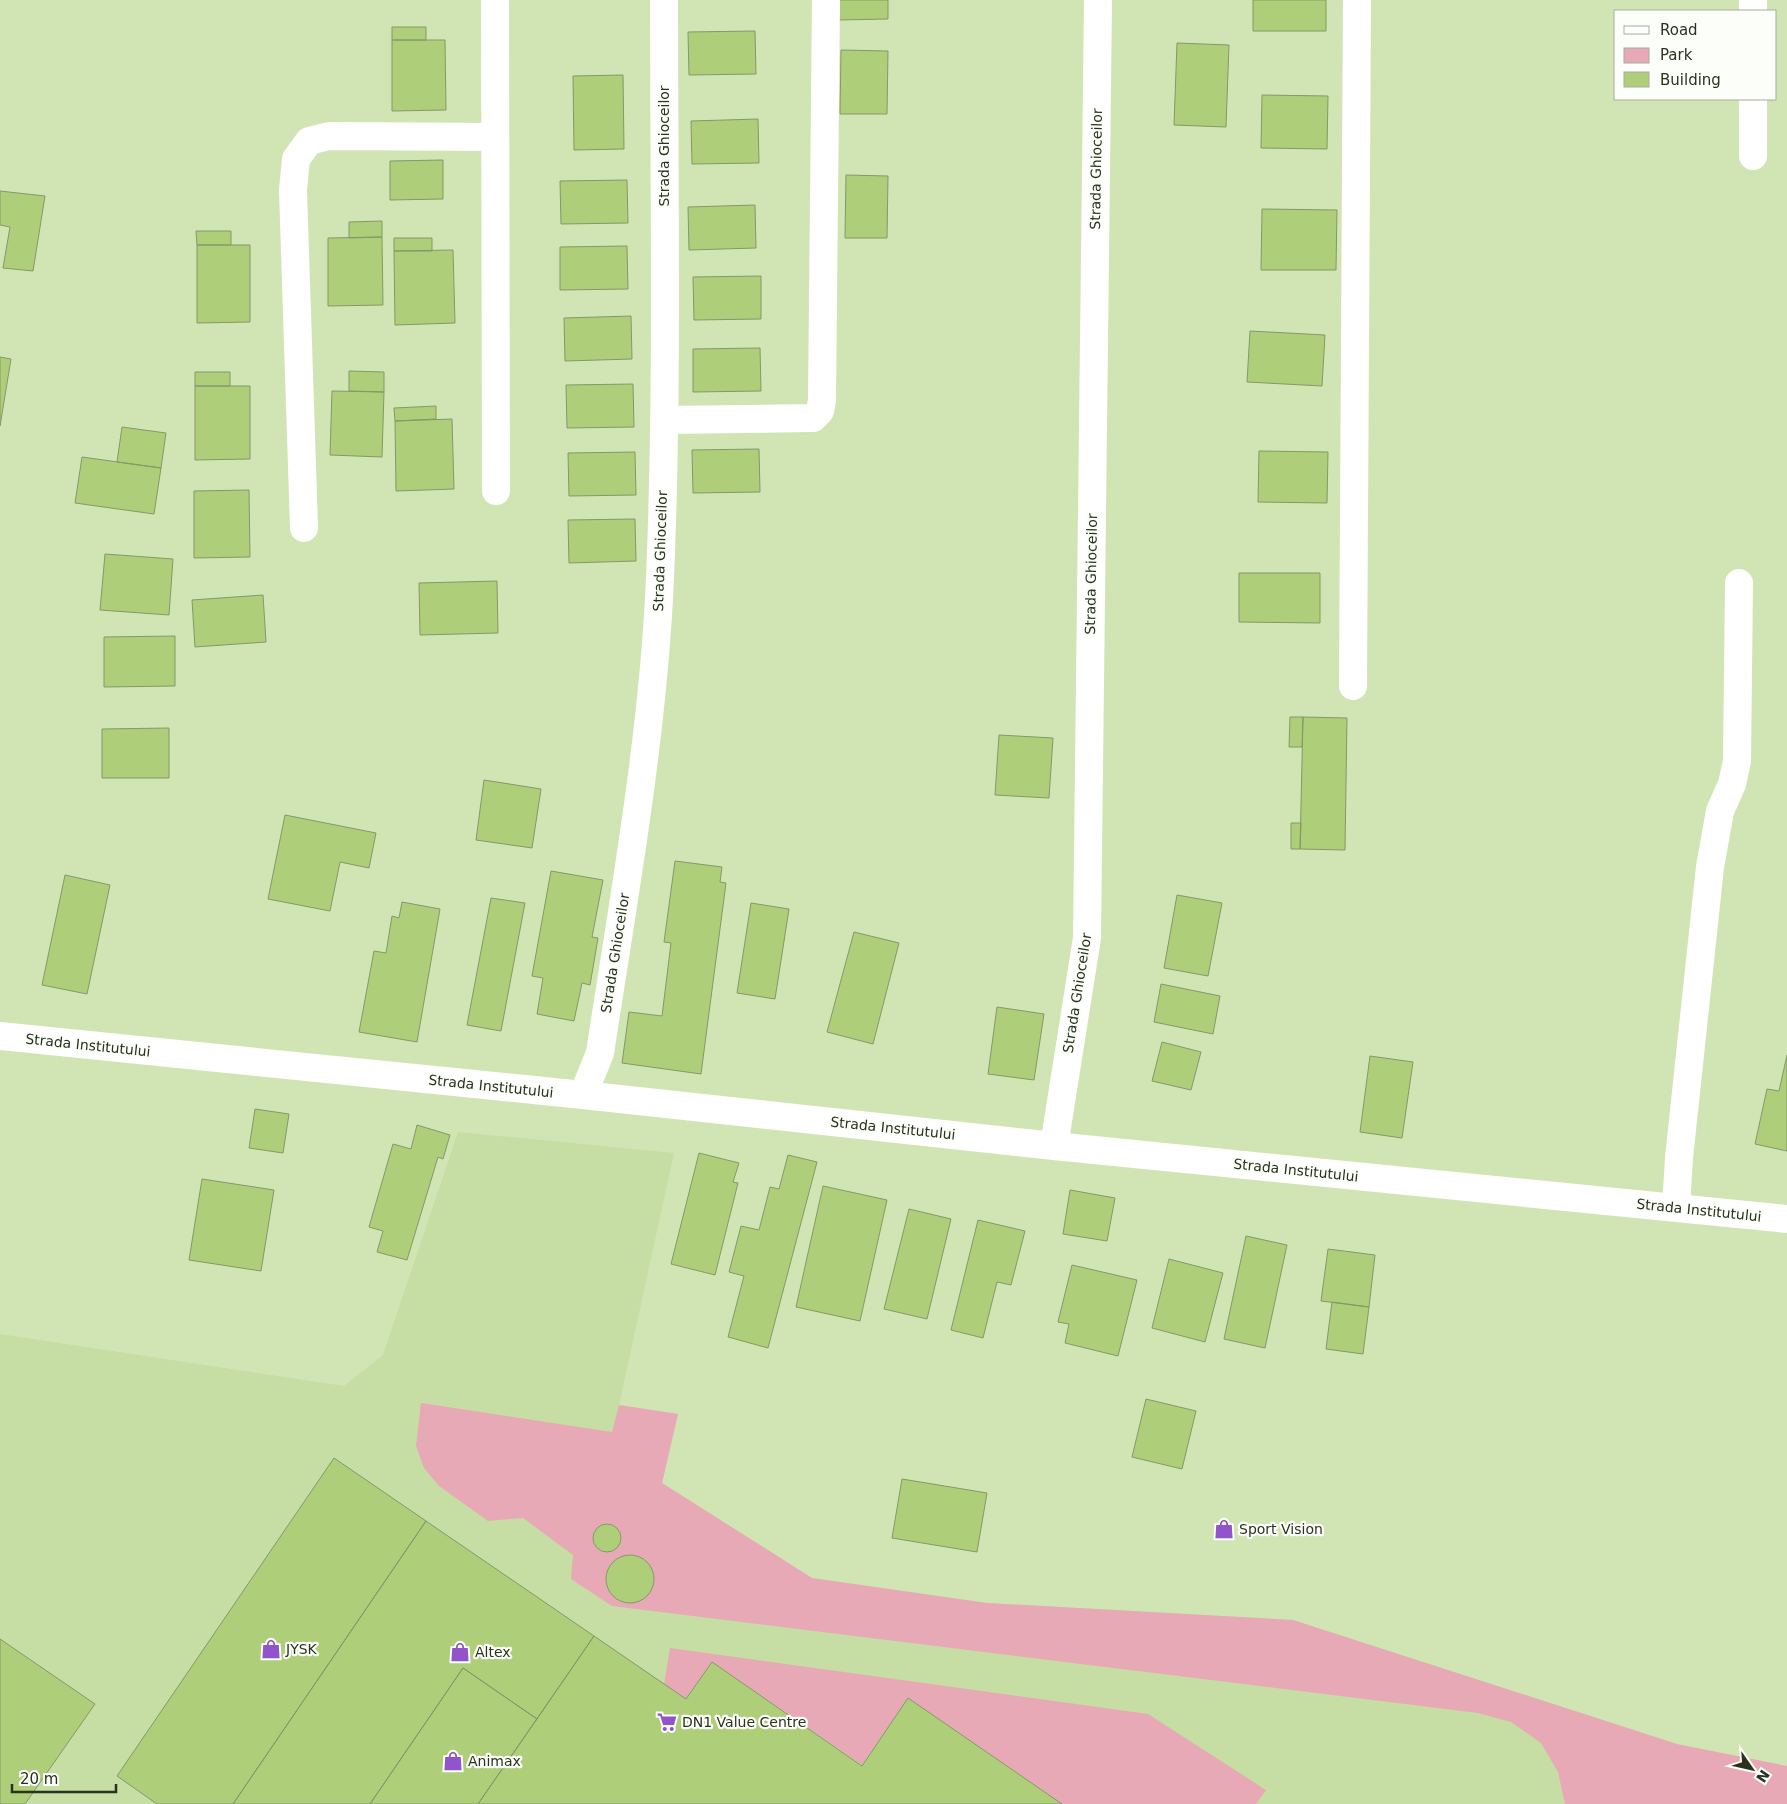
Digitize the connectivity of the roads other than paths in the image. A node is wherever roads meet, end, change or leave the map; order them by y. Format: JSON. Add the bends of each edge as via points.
{"nodes":[{"id":1,"x":494,"y":0,"type":"edge"},
{"id":2,"x":664,"y":0,"type":"edge"},
{"id":3,"x":826,"y":0,"type":"edge"},
{"id":4,"x":1098,"y":0,"type":"edge"},
{"id":5,"x":1357,"y":0,"type":"edge"},
{"id":6,"x":1753,"y":100,"type":"edge"},
{"id":7,"x":495,"y":137,"type":"junction"},
{"id":8,"x":1753,"y":156,"type":"dead end"},
{"id":9,"x":664,"y":420,"type":"junction"},
{"id":10,"x":496,"y":491,"type":"dead end"},
{"id":11,"x":304,"y":528,"type":"dead end"},
{"id":12,"x":1739,"y":583,"type":"dead end"},
{"id":13,"x":1353,"y":686,"type":"dead end"},
{"id":14,"x":0,"y":1036,"type":"edge"},
{"id":15,"x":583,"y":1095,"type":"junction"},
{"id":16,"x":1054,"y":1146,"type":"junction"},
{"id":17,"x":1676,"y":1208,"type":"junction"},
{"id":18,"x":1787,"y":1218,"type":"edge"}],
"edges":[{"from":1,"to":7,"type":"street"},
{"from":2,"to":9,"type":"street","name":"Strada Ghioceilor"},
{"from":3,"to":9,"type":"street","via":[[820,411],[813,418]]},
{"from":4,"to":16,"type":"street","name":"Strada Ghioceilor","via":[[1087,938]]},
{"from":5,"to":13,"type":"street"},
{"from":6,"to":8,"type":"street"},
{"from":7,"to":10,"type":"street"},
{"from":7,"to":11,"type":"street","via":[[329,136],[309,141],[296,159],[293,190]]},
{"from":9,"to":15,"type":"street","name":"Strada Ghioceilor","via":[[660,581],[647,743],[600,1053]]},
{"from":12,"to":17,"type":"street","via":[[1737,761],[1732,784],[1720,810],[1710,867]]},
{"from":14,"to":15,"type":"street","name":"Strada Institutului"},
{"from":15,"to":16,"type":"street","name":"Strada Institutului"},
{"from":16,"to":17,"type":"street","name":"Strada Institutului"},
{"from":17,"to":18,"type":"street","name":"Strada Institutului"}]}
